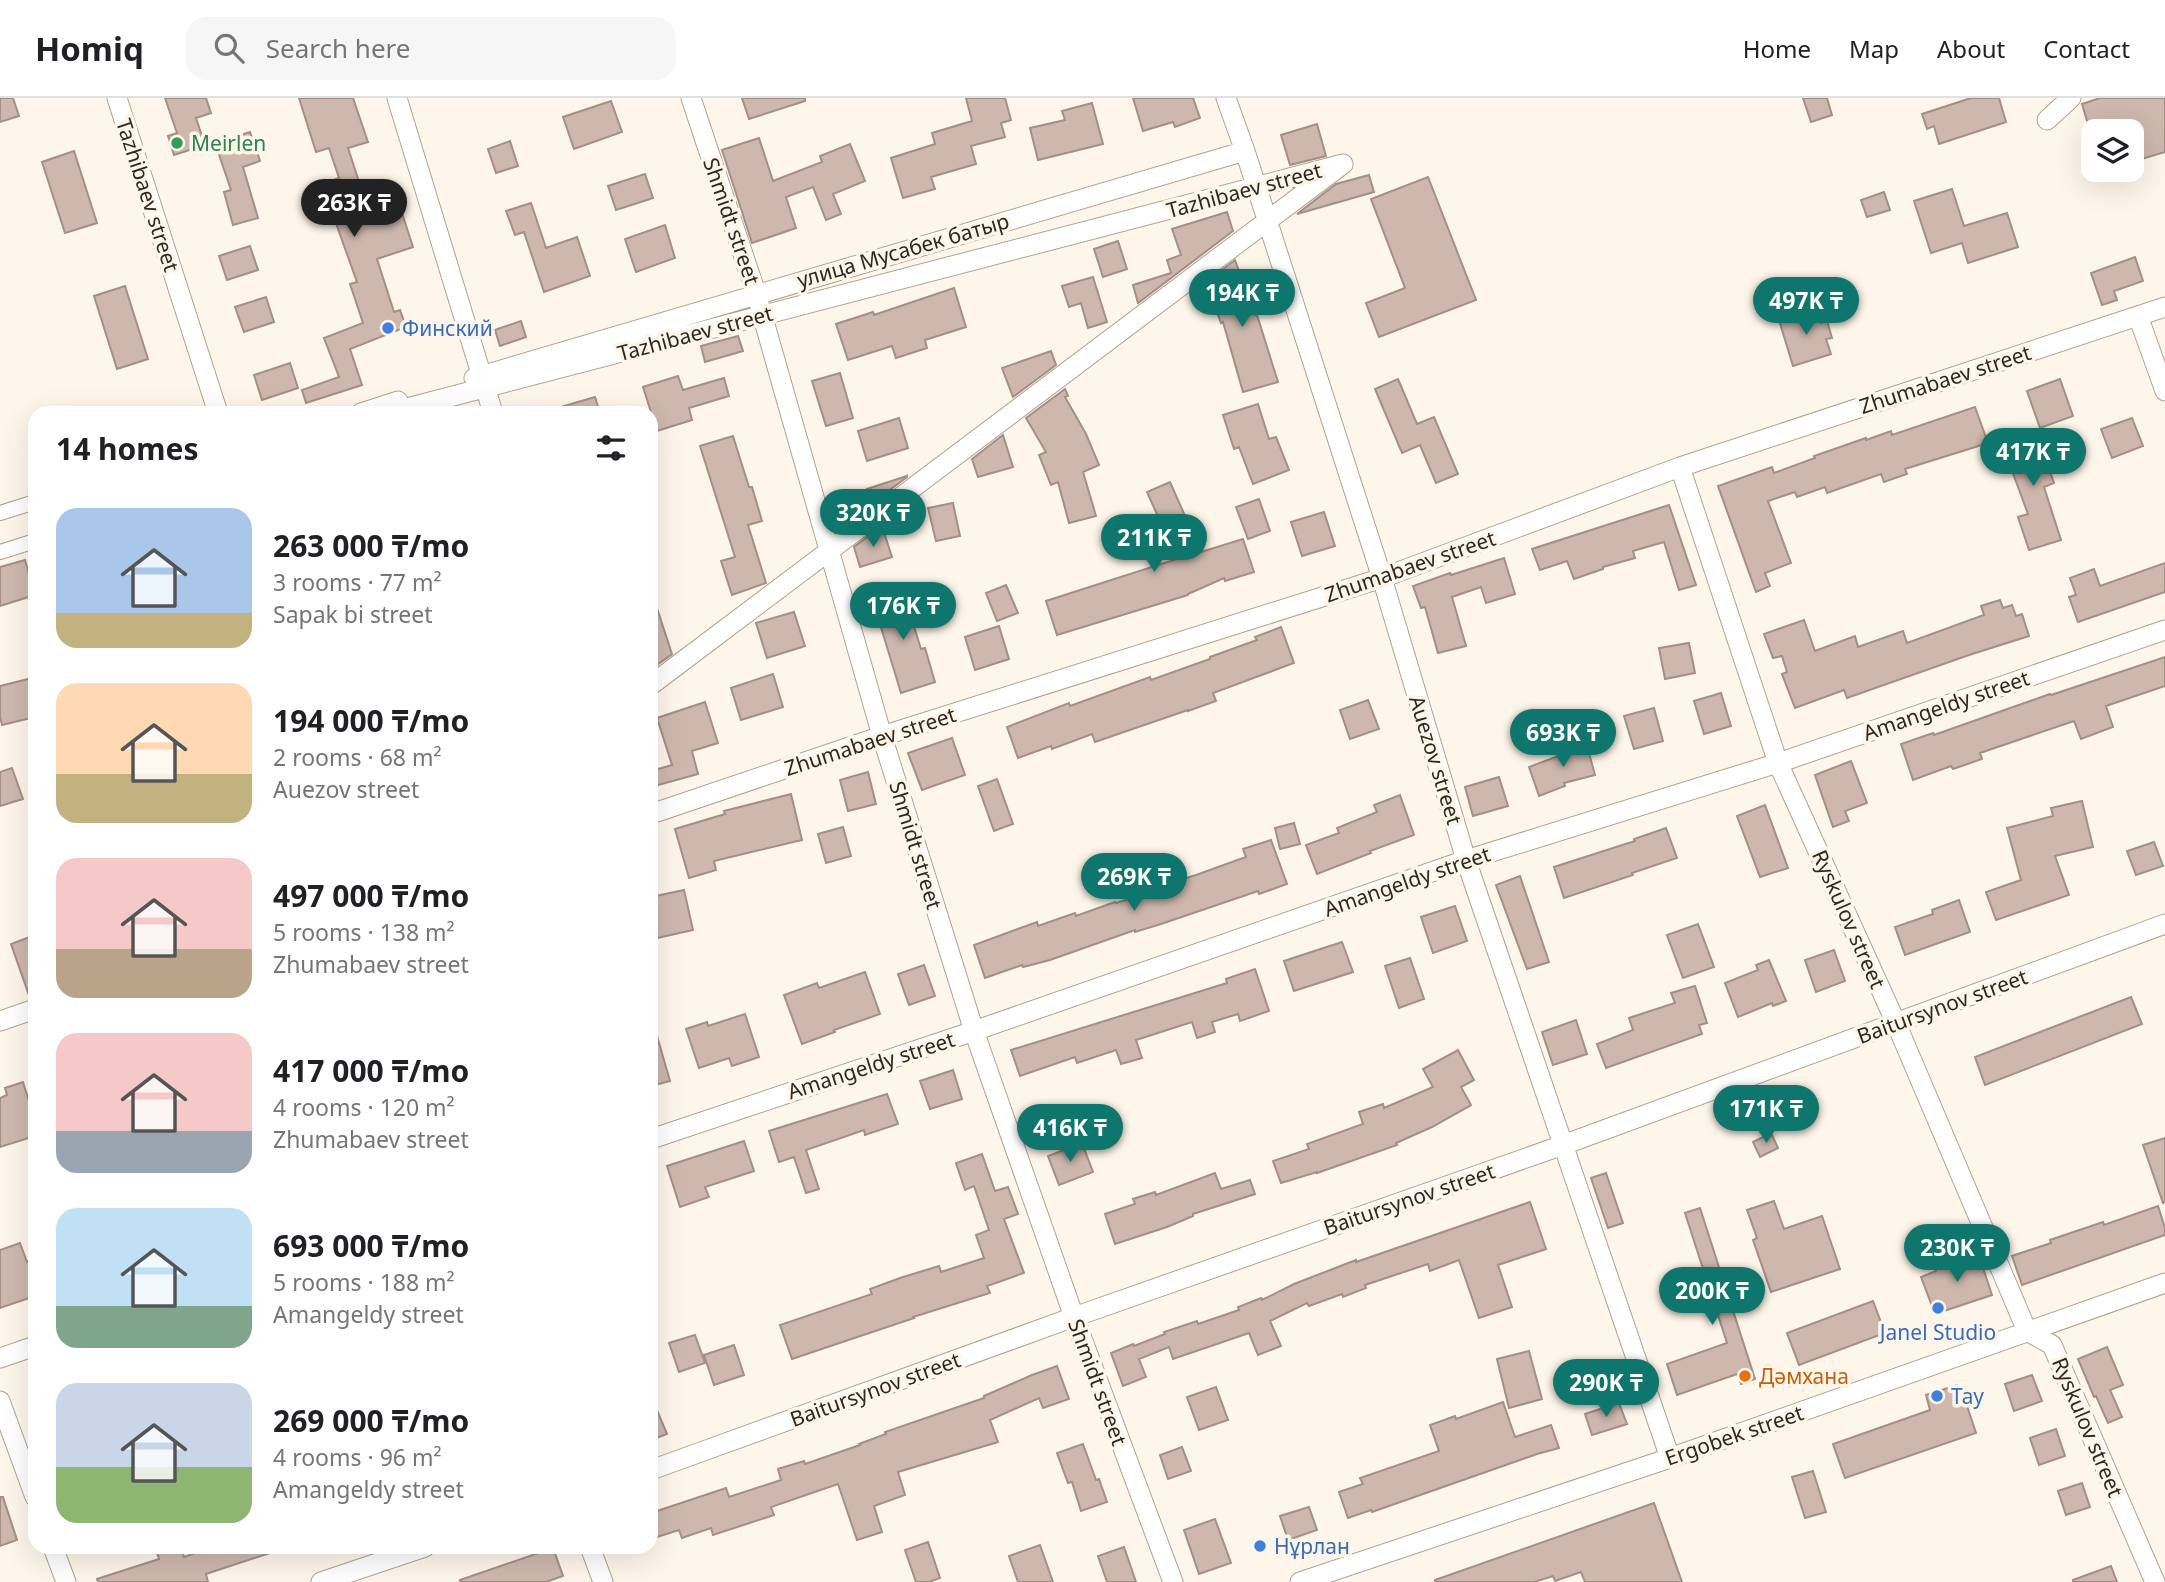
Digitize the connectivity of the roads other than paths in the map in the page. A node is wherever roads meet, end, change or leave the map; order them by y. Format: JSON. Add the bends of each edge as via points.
{"nodes":[{"id":1,"x":117,"y":98,"type":"edge"},
{"id":2,"x":397,"y":98,"type":"edge"},
{"id":3,"x":691,"y":98,"type":"edge"},
{"id":4,"x":1226,"y":98,"type":"edge"},
{"id":5,"x":2071,"y":98,"type":"edge"},
{"id":6,"x":2047,"y":120,"type":"dead end"},
{"id":7,"x":1245,"y":151,"type":"junction"},
{"id":8,"x":757,"y":293,"type":"junction"},
{"id":9,"x":2165,"y":307,"type":"edge"},
{"id":10,"x":2138,"y":316,"type":"junction"},
{"id":11,"x":481,"y":375,"type":"junction"},
{"id":12,"x":2165,"y":391,"type":"edge"},
{"id":13,"x":216,"y":406,"type":"edge"},
{"id":14,"x":383,"y":406,"type":"edge"},
{"id":15,"x":415,"y":406,"type":"edge"},
{"id":16,"x":491,"y":406,"type":"edge"},
{"id":17,"x":1680,"y":467,"type":"junction"},
{"id":18,"x":28,"y":504,"type":"edge"},
{"id":19,"x":0,"y":513,"type":"edge"},
{"id":20,"x":28,"y":543,"type":"edge"},
{"id":21,"x":0,"y":552,"type":"edge"},
{"id":22,"x":1382,"y":578,"type":"junction"},
{"id":23,"x":2165,"y":630,"type":"edge"},
{"id":24,"x":658,"y":680,"type":"edge"},
{"id":25,"x":882,"y":736,"type":"junction"},
{"id":26,"x":1778,"y":763,"type":"junction"},
{"id":27,"x":658,"y":812,"type":"edge"},
{"id":28,"x":1466,"y":860,"type":"junction"},
{"id":29,"x":2165,"y":924,"type":"edge"},
{"id":30,"x":28,"y":1011,"type":"edge"},
{"id":31,"x":0,"y":1021,"type":"edge"},
{"id":32,"x":1896,"y":1023,"type":"junction"},
{"id":33,"x":974,"y":1031,"type":"junction"},
{"id":34,"x":658,"y":1137,"type":"edge"},
{"id":35,"x":1563,"y":1145,"type":"junction"},
{"id":36,"x":2165,"y":1283,"type":"edge"},
{"id":37,"x":1074,"y":1317,"type":"junction"},
{"id":38,"x":2027,"y":1331,"type":"junction"},
{"id":39,"x":28,"y":1348,"type":"edge"},
{"id":40,"x":0,"y":1358,"type":"edge"},
{"id":41,"x":0,"y":1401,"type":"edge"},
{"id":42,"x":1670,"y":1458,"type":"junction"},
{"id":43,"x":658,"y":1467,"type":"edge"},
{"id":44,"x":28,"y":1478,"type":"edge"},
{"id":45,"x":56,"y":1554,"type":"edge"},
{"id":46,"x":404,"y":1554,"type":"edge"},
{"id":47,"x":593,"y":1554,"type":"edge"},
{"id":48,"x":66,"y":1582,"type":"edge"},
{"id":49,"x":321,"y":1582,"type":"edge"},
{"id":50,"x":603,"y":1582,"type":"edge"},
{"id":51,"x":1173,"y":1582,"type":"edge"},
{"id":52,"x":1300,"y":1582,"type":"edge"},
{"id":53,"x":2155,"y":1582,"type":"edge"}],
"edges":[{"from":1,"to":13,"type":"street","name":"Tazhibaev street"},
{"from":2,"to":11,"type":"street"},
{"from":3,"to":8,"type":"street","name":"Shmidt street"},
{"from":4,"to":7,"type":"street","name":"Auezov street"},
{"from":5,"to":6,"type":"street"},
{"from":7,"to":8,"type":"street","name":"улица Мусабек батыр"},
{"from":7,"to":22,"type":"street","name":"Auezov street"},
{"from":8,"to":11,"type":"street","name":"улица Мусабек батыр"},
{"from":8,"to":25,"type":"street","name":"Shmidt street"},
{"from":9,"to":10,"type":"street","name":"Zhumabaev street"},
{"from":10,"to":12,"type":"street"},
{"from":10,"to":17,"type":"street","name":"Zhumabaev street"},
{"from":11,"to":14,"type":"street","name":"улица Мусабек батыр"},
{"from":11,"to":16,"type":"street"},
{"from":15,"to":24,"type":"street","name":"Tazhibaev street","via":[[1343,164]]},
{"from":17,"to":22,"type":"street","name":"Zhumabaev street"},
{"from":17,"to":26,"type":"street","name":"Ryskulov street"},
{"from":18,"to":19,"type":"street"},
{"from":20,"to":21,"type":"street"},
{"from":22,"to":25,"type":"street","name":"Zhumabaev street"},
{"from":22,"to":28,"type":"street","name":"Auezov street"},
{"from":23,"to":26,"type":"street","name":"Amangeldy street"},
{"from":25,"to":27,"type":"street","name":"Zhumabaev street"},
{"from":25,"to":33,"type":"street","name":"Shmidt street"},
{"from":26,"to":28,"type":"street","name":"Amangeldy street"},
{"from":26,"to":32,"type":"street","name":"Ryskulov street"},
{"from":28,"to":33,"type":"street","name":"Amangeldy street"},
{"from":28,"to":35,"type":"street","name":"Auezov street"},
{"from":29,"to":32,"type":"street","name":"Baitursynov street"},
{"from":30,"to":31,"type":"street"},
{"from":32,"to":35,"type":"street","name":"Baitursynov street"},
{"from":32,"to":38,"type":"street","name":"Ryskulov street"},
{"from":33,"to":34,"type":"street","name":"Amangeldy street"},
{"from":33,"to":37,"type":"street","name":"Shmidt street"},
{"from":35,"to":37,"type":"street","name":"Baitursynov street"},
{"from":35,"to":42,"type":"street","name":"Auezov street"},
{"from":36,"to":38,"type":"street","name":"Ergobek street"},
{"from":37,"to":43,"type":"street","name":"Baitursynov street"},
{"from":37,"to":51,"type":"street","name":"Shmidt street"},
{"from":38,"to":42,"type":"street","name":"Ergobek street"},
{"from":38,"to":53,"type":"street","name":"Ryskulov street","via":[[2052,1345]]},
{"from":39,"to":40,"type":"street"},
{"from":41,"to":44,"type":"street"},
{"from":42,"to":52,"type":"street","name":"Ergobek street"},
{"from":45,"to":48,"type":"street"},
{"from":46,"to":49,"type":"street"},
{"from":47,"to":50,"type":"street"}]}
